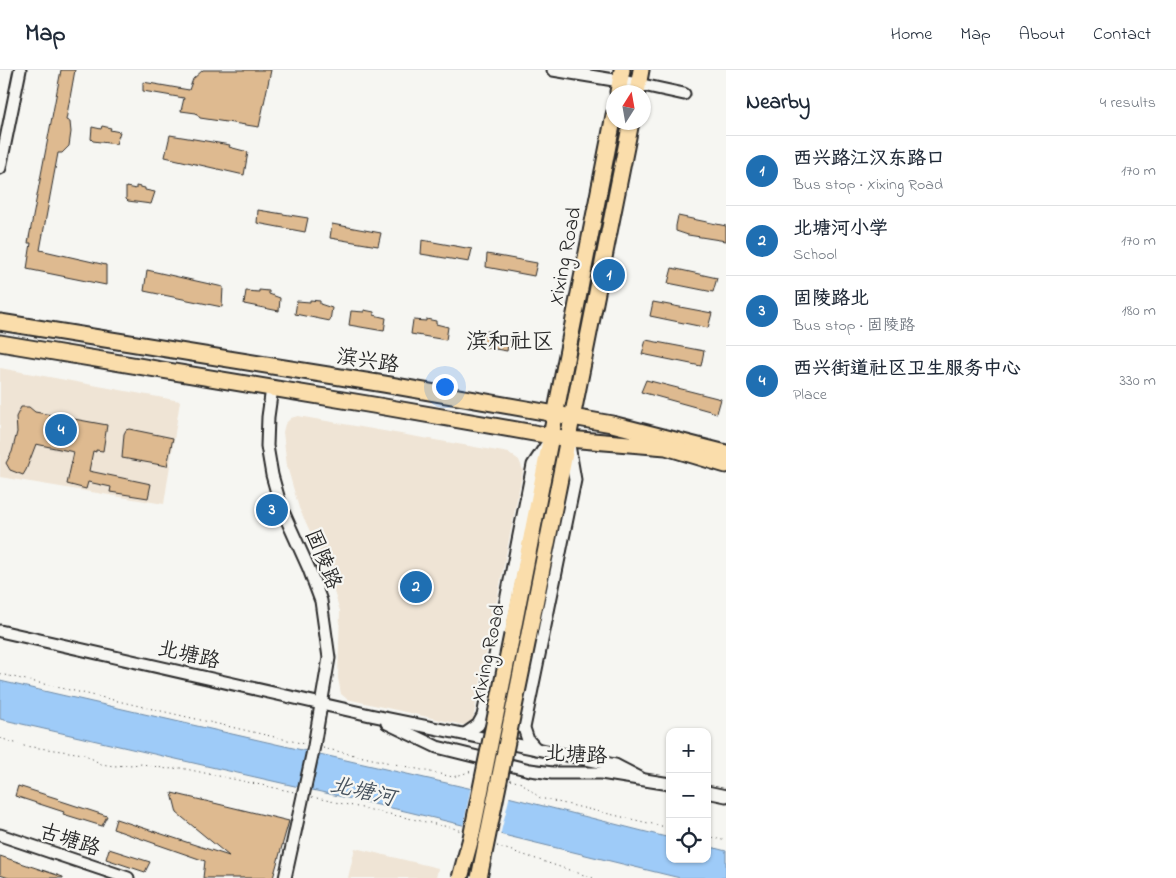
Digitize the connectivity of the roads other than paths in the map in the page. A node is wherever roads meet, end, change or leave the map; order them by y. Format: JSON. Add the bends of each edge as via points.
{"nodes":[{"id":1,"x":20,"y":70,"type":"edge"},
{"id":2,"x":553,"y":70,"type":"edge"},
{"id":3,"x":620,"y":81,"type":"edge"},
{"id":4,"x":639,"y":82,"type":"edge"},
{"id":5,"x":684,"y":94,"type":"dead end"},
{"id":6,"x":611,"y":130,"type":"edge"},
{"id":7,"x":629,"y":130,"type":"edge"},
{"id":8,"x":0,"y":168,"type":"edge"},
{"id":9,"x":0,"y":322,"type":"edge"},
{"id":10,"x":0,"y":343,"type":"edge"},
{"id":11,"x":272,"y":388,"type":"junction"},
{"id":12,"x":555,"y":414,"type":"junction"},
{"id":13,"x":573,"y":418,"type":"junction"},
{"id":14,"x":552,"y":436,"type":"junction"},
{"id":15,"x":568,"y":439,"type":"junction"},
{"id":16,"x":726,"y":453,"type":"edge"},
{"id":17,"x":726,"y":465,"type":"edge"},
{"id":18,"x":0,"y":630,"type":"edge"},
{"id":19,"x":322,"y":703,"type":"junction"},
{"id":20,"x":370,"y":715,"type":"junction"},
{"id":21,"x":465,"y":734,"type":"junction"},
{"id":22,"x":536,"y":749,"type":"junction"},
{"id":23,"x":640,"y":778,"type":"junction"},
{"id":24,"x":666,"y":783,"type":"edge"},
{"id":25,"x":711,"y":793,"type":"edge"},
{"id":26,"x":726,"y":796,"type":"edge"},
{"id":27,"x":0,"y":835,"type":"edge"},
{"id":28,"x":128,"y":878,"type":"edge"},
{"id":29,"x":285,"y":878,"type":"edge"},
{"id":30,"x":460,"y":878,"type":"edge"},
{"id":31,"x":479,"y":878,"type":"edge"}],
"edges":[{"from":1,"to":8,"type":"street"},
{"from":2,"to":3,"type":"street"},
{"from":3,"to":4,"type":"street"},
{"from":4,"to":5,"type":"street"},
{"from":6,"to":12,"type":"main road","name":"Xixing Road"},
{"from":7,"to":13,"type":"main road","name":"Xixing Road"},
{"from":9,"to":12,"type":"main road","name":"滨兴路"},
{"from":10,"to":11,"type":"main road","name":"滨兴路"},
{"from":11,"to":14,"type":"main road","name":"滨兴路"},
{"from":11,"to":19,"type":"street","name":"固陵路","via":[[267,446],[272,475],[281,507],[323,609],[329,658]]},
{"from":12,"to":13,"type":"main road","name":"滨兴路"},
{"from":12,"to":14,"type":"main road","name":"Xixing Road"},
{"from":13,"to":15,"type":"main road","name":"Xixing Road"},
{"from":13,"to":16,"type":"main road","name":"滨兴路","via":[[612,424]]},
{"from":14,"to":15,"type":"main road","name":"滨兴路"},
{"from":14,"to":21,"type":"street","name":"Xixing Road","via":[[533,465],[483,716],[478,725]]},
{"from":14,"to":30,"type":"main road","name":"Xixing Road","bridge":true,"via":[[471,838]]},
{"from":15,"to":17,"type":"main road","name":"滨兴路","via":[[666,448]]},
{"from":15,"to":22,"type":"street","name":"Xixing Road","via":[[575,480],[524,728]]},
{"from":15,"to":31,"type":"main road","name":"Xixing Road","bridge":true},
{"from":18,"to":19,"type":"street","name":"北塘路"},
{"from":19,"to":20,"type":"street","name":"北塘路"},
{"from":19,"to":29,"type":"street","name":"固陵路"},
{"from":20,"to":21,"type":"street","name":"北塘路"},
{"from":20,"to":23,"type":"street","name":"北塘路","via":[[437,747],[530,770]]},
{"from":21,"to":22,"type":"street","name":"北塘路"},
{"from":22,"to":23,"type":"street","name":"北塘路","via":[[614,765]]},
{"from":23,"to":24,"type":"street","name":"北塘路"},
{"from":25,"to":26,"type":"street"},
{"from":27,"to":28,"type":"street","name":"古塘路"}]}
